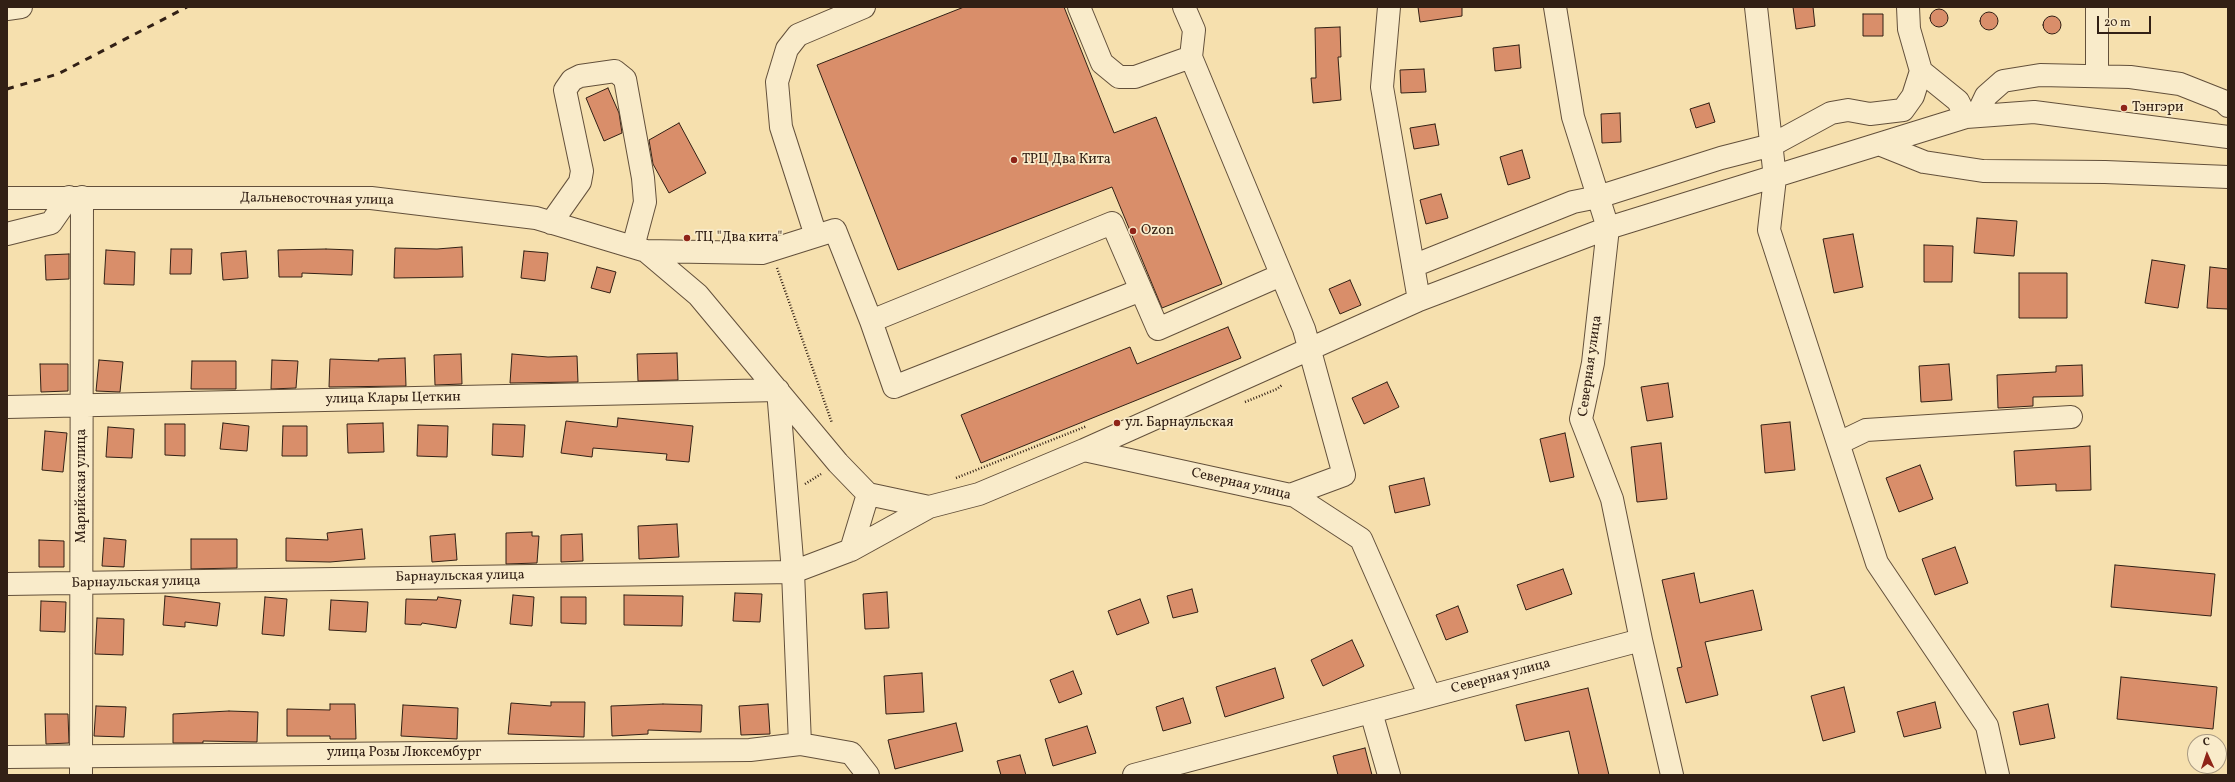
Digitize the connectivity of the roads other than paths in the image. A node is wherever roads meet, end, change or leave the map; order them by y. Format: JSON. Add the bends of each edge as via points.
{"nodes":[{"id":1,"x":21,"y":7,"type":"edge"},
{"id":2,"x":864,"y":7,"type":"edge"},
{"id":3,"x":1079,"y":7,"type":"edge"},
{"id":4,"x":1184,"y":7,"type":"edge"},
{"id":5,"x":1389,"y":7,"type":"edge"},
{"id":6,"x":1555,"y":7,"type":"edge"},
{"id":7,"x":1756,"y":7,"type":"edge"},
{"id":8,"x":1908,"y":7,"type":"edge"},
{"id":9,"x":2097,"y":7,"type":"edge"},
{"id":10,"x":7,"y":9,"type":"edge"},
{"id":11,"x":1191,"y":57,"type":"junction"},
{"id":12,"x":1921,"y":71,"type":"junction"},
{"id":13,"x":2097,"y":76,"type":"junction"},
{"id":14,"x":2228,"y":106,"type":"edge"},
{"id":15,"x":1972,"y":116,"type":"junction"},
{"id":16,"x":2228,"y":137,"type":"edge"},
{"id":17,"x":1879,"y":144,"type":"junction"},
{"id":18,"x":1772,"y":145,"type":"junction"},
{"id":19,"x":1775,"y":178,"type":"junction"},
{"id":20,"x":2228,"y":178,"type":"edge"},
{"id":21,"x":75,"y":197,"type":"junction"},
{"id":22,"x":1598,"y":197,"type":"junction"},
{"id":23,"x":7,"y":198,"type":"edge"},
{"id":24,"x":551,"y":222,"type":"junction"},
{"id":25,"x":1608,"y":228,"type":"junction"},
{"id":26,"x":7,"y":234,"type":"edge"},
{"id":27,"x":816,"y":236,"type":"junction"},
{"id":28,"x":640,"y":249,"type":"junction"},
{"id":29,"x":1413,"y":266,"type":"junction"},
{"id":30,"x":1281,"y":275,"type":"junction"},
{"id":31,"x":1141,"y":290,"type":"junction"},
{"id":32,"x":1419,"y":300,"type":"junction"},
{"id":33,"x":871,"y":320,"type":"junction"},
{"id":34,"x":1311,"y":350,"type":"junction"},
{"id":35,"x":778,"y":390,"type":"junction"},
{"id":36,"x":82,"y":406,"type":"junction"},
{"id":37,"x":7,"y":407,"type":"edge"},
{"id":38,"x":2071,"y":417,"type":"dead end"},
{"id":39,"x":1839,"y":442,"type":"junction"},
{"id":40,"x":1084,"y":450,"type":"junction"},
{"id":41,"x":868,"y":494,"type":"junction"},
{"id":42,"x":1290,"y":494,"type":"junction"},
{"id":43,"x":929,"y":507,"type":"junction"},
{"id":44,"x":851,"y":550,"type":"junction"},
{"id":45,"x":793,"y":572,"type":"junction"},
{"id":46,"x":7,"y":584,"type":"edge"},
{"id":47,"x":82,"y":584,"type":"junction"},
{"id":48,"x":1640,"y":640,"type":"junction"},
{"id":49,"x":1430,"y":696,"type":"junction"},
{"id":50,"x":1371,"y":712,"type":"junction"},
{"id":51,"x":800,"y":744,"type":"junction"},
{"id":52,"x":7,"y":756,"type":"edge"},
{"id":53,"x":80,"y":765,"type":"edge"},
{"id":54,"x":868,"y":775,"type":"edge"},
{"id":55,"x":1134,"y":775,"type":"edge"},
{"id":56,"x":1389,"y":775,"type":"edge"},
{"id":57,"x":1672,"y":775,"type":"edge"},
{"id":58,"x":1998,"y":775,"type":"edge"}],
"edges":[{"from":1,"to":10,"type":"street"},
{"from":2,"to":27,"type":"street","via":[[798,35],[787,49],[777,82],[781,127]]},
{"from":3,"to":11,"type":"street","via":[[1102,63],[1119,77],[1135,77]]},
{"from":4,"to":11,"type":"street","via":[[1194,30]]},
{"from":5,"to":29,"type":"street","via":[[1382,87]]},
{"from":6,"to":22,"type":"street","via":[[1573,117]]},
{"from":7,"to":18,"type":"street"},
{"from":8,"to":12,"type":"street","via":[[1909,29]]},
{"from":9,"to":13,"type":"street"},
{"from":11,"to":30,"type":"street"},
{"from":12,"to":15,"type":"street"},
{"from":12,"to":18,"type":"street","via":[[1913,96],[1903,110],[1870,114],[1848,110],[1831,113]]},
{"from":13,"to":14,"type":"street","via":[[2130,77],[2180,84],[2223,101]]},
{"from":13,"to":15,"type":"street","via":[[2040,75],[2003,81],[1986,96]]},
{"from":15,"to":16,"type":"street","via":[[2034,112]]},
{"from":15,"to":17,"type":"street"},
{"from":17,"to":19,"type":"street"},
{"from":17,"to":20,"type":"street","via":[[1924,162],[1983,171],[2105,172]]},
{"from":18,"to":19,"type":"street"},
{"from":18,"to":22,"type":"street","via":[[1721,158]]},
{"from":19,"to":25,"type":"street"},
{"from":19,"to":39,"type":"street","via":[[1769,230]]},
{"from":21,"to":23,"type":"street","name":"Дальневосточная улица"},
{"from":21,"to":24,"type":"street","name":"Дальневосточная улица","via":[[371,198]]},
{"from":21,"to":26,"type":"street","via":[[51,223]]},
{"from":21,"to":36,"type":"street","name":"Марийская улица"},
{"from":22,"to":25,"type":"street"},
{"from":22,"to":29,"type":"street","via":[[1573,202]]},
{"from":24,"to":28,"type":"street","name":"Дальневосточная улица"},
{"from":24,"to":28,"type":"street","via":[[580,182],[582,171],[565,90],[572,80],[580,76],[615,71],[625,79],[643,178],[645,202]]},
{"from":25,"to":32,"type":"street"},
{"from":25,"to":48,"type":"street","name":"Северная улица","via":[[1593,363],[1581,419],[1612,498]]},
{"from":27,"to":28,"type":"street","via":[[762,253]]},
{"from":27,"to":33,"type":"street","via":[[834,230]]},
{"from":28,"to":35,"type":"street","via":[[698,295]]},
{"from":29,"to":32,"type":"street"},
{"from":30,"to":31,"type":"street","via":[[1158,329]]},
{"from":30,"to":34,"type":"street"},
{"from":31,"to":33,"type":"street","via":[[1112,223]]},
{"from":31,"to":33,"type":"street","via":[[894,387]]},
{"from":32,"to":34,"type":"street"},
{"from":34,"to":40,"type":"street"},
{"from":34,"to":42,"type":"street","via":[[1344,475]]},
{"from":35,"to":36,"type":"street","name":"улица Клары Цеткин"},
{"from":35,"to":41,"type":"street","via":[[838,463]]},
{"from":35,"to":45,"type":"street"},
{"from":36,"to":37,"type":"street","name":"улица Клары Цеткин"},
{"from":36,"to":47,"type":"street","name":"Марийская улица"},
{"from":38,"to":39,"type":"street","via":[[1866,430]]},
{"from":39,"to":58,"type":"street","via":[[1877,563],[1987,726]]},
{"from":40,"to":42,"type":"street","name":"Северная улица"},
{"from":40,"to":43,"type":"street","via":[[979,494]]},
{"from":41,"to":43,"type":"street"},
{"from":41,"to":44,"type":"street"},
{"from":42,"to":49,"type":"street","name":"Северная улица","via":[[1361,539]]},
{"from":43,"to":44,"type":"street","name":"Барнаульская улица"},
{"from":44,"to":45,"type":"street","name":"Барнаульская улица"},
{"from":45,"to":47,"type":"street","name":"Барнаульская улица"},
{"from":45,"to":51,"type":"street"},
{"from":46,"to":47,"type":"street","name":"Барнаульская улица"},
{"from":47,"to":53,"type":"street","name":"Марийская улица"},
{"from":48,"to":49,"type":"street","name":"Северная улица"},
{"from":48,"to":57,"type":"street","name":"Северная улица"},
{"from":49,"to":50,"type":"street","name":"Северная улица"},
{"from":50,"to":55,"type":"street","name":"Северная улица"},
{"from":50,"to":56,"type":"street"},
{"from":51,"to":53,"type":"street","name":"улица Розы Люксембург","via":[[750,750]]},
{"from":51,"to":54,"type":"street","name":"улица Розы Люксембург","via":[[851,753]]},
{"from":52,"to":53,"type":"street","name":"улица Розы Люксембург"}]}
